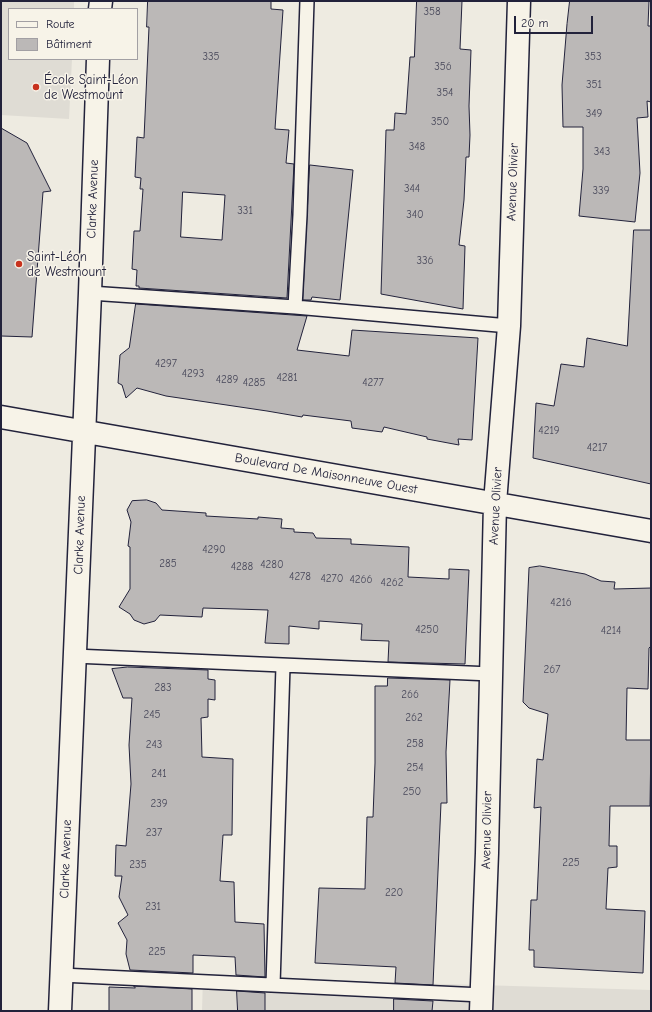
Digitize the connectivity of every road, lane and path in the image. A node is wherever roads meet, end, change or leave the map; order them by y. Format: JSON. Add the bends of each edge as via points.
{"nodes":[{"id":1,"x":307,"y":1,"type":"edge"},
{"id":2,"x":519,"y":1,"type":"edge"},
{"id":3,"x":98,"y":60,"type":"edge"},
{"id":4,"x":90,"y":293,"type":"junction"},
{"id":5,"x":295,"y":308,"type":"junction"},
{"id":6,"x":509,"y":326,"type":"junction"},
{"id":7,"x":1,"y":417,"type":"edge"},
{"id":8,"x":84,"y":431,"type":"junction"},
{"id":9,"x":495,"y":503,"type":"junction"},
{"id":10,"x":651,"y":531,"type":"edge"},
{"id":11,"x":74,"y":656,"type":"junction"},
{"id":12,"x":283,"y":666,"type":"junction"},
{"id":13,"x":491,"y":674,"type":"junction"},
{"id":14,"x":62,"y":975,"type":"junction"},
{"id":15,"x":273,"y":985,"type":"junction"},
{"id":16,"x":481,"y":1003,"type":"edge"},
{"id":17,"x":60,"y":1011,"type":"edge"}],
"edges":[{"from":1,"to":5,"type":"lane"},
{"from":2,"to":6,"type":"street","name":"Avenue Olivier"},
{"from":3,"to":4,"type":"street","name":"Clarke Avenue"},
{"from":4,"to":5,"type":"lane"},
{"from":4,"to":8,"type":"street","name":"Clarke Avenue"},
{"from":5,"to":6,"type":"lane"},
{"from":6,"to":9,"type":"street","name":"Avenue Olivier"},
{"from":7,"to":8,"type":"street","name":"Boulevard De Maisonneuve Ouest"},
{"from":8,"to":9,"type":"street","name":"Boulevard De Maisonneuve Ouest"},
{"from":8,"to":11,"type":"street","name":"Clarke Avenue"},
{"from":9,"to":10,"type":"street","name":"Boulevard De Maisonneuve Ouest"},
{"from":9,"to":13,"type":"street","name":"Avenue Olivier"},
{"from":11,"to":12,"type":"lane"},
{"from":11,"to":14,"type":"street","name":"Clarke Avenue"},
{"from":12,"to":13,"type":"lane"},
{"from":12,"to":15,"type":"lane"},
{"from":13,"to":16,"type":"street","name":"Avenue Olivier"},
{"from":14,"to":15,"type":"lane"},
{"from":14,"to":17,"type":"street","name":"Clarke Avenue"},
{"from":15,"to":16,"type":"lane"}]}
